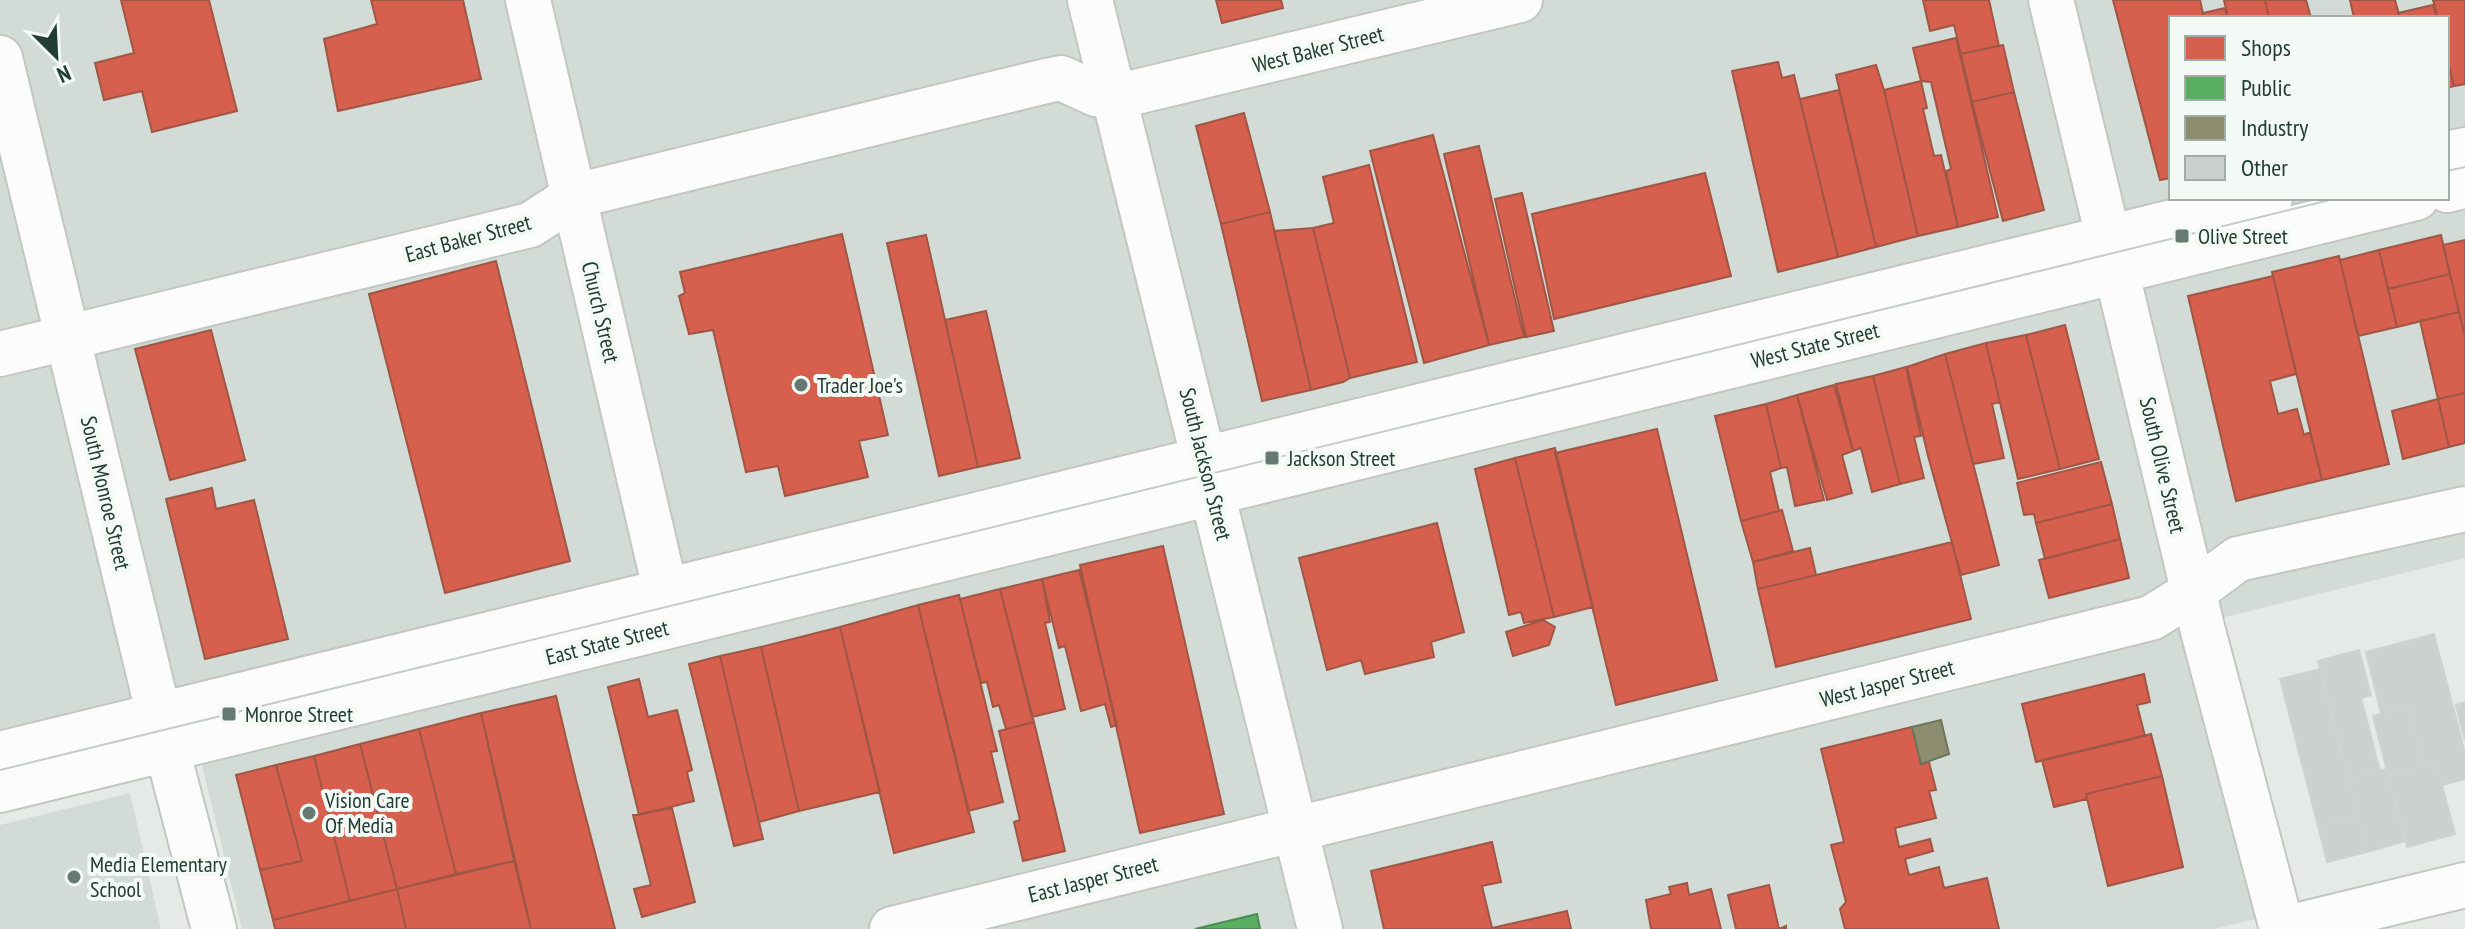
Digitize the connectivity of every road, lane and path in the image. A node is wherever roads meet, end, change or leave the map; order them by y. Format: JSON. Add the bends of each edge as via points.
{"nodes":[{"id":1,"x":528,"y":0,"type":"edge"},
{"id":2,"x":1090,"y":0,"type":"edge"},
{"id":3,"x":1520,"y":0,"type":"edge"},
{"id":4,"x":2051,"y":0,"type":"edge"},
{"id":5,"x":0,"y":58,"type":"edge"},
{"id":6,"x":1115,"y":97,"type":"junction"},
{"id":7,"x":575,"y":196,"type":"junction"},
{"id":8,"x":2264,"y":200,"type":"edge"},
{"id":9,"x":2405,"y":200,"type":"edge"},
{"id":10,"x":2114,"y":254,"type":"junction"},
{"id":11,"x":69,"y":337,"type":"junction"},
{"id":12,"x":0,"y":354,"type":"edge"},
{"id":13,"x":1209,"y":476,"type":"junction"},
{"id":14,"x":2465,"y":509,"type":"edge"},
{"id":15,"x":2193,"y":592,"type":"junction"},
{"id":16,"x":670,"y":608,"type":"junction"},
{"id":17,"x":163,"y":732,"type":"junction"},
{"id":18,"x":0,"y":754,"type":"edge"},
{"id":19,"x":0,"y":790,"type":"edge"},
{"id":20,"x":1295,"y":828,"type":"junction"},
{"id":21,"x":2465,"y":885,"type":"edge"},
{"id":22,"x":214,"y":929,"type":"edge"},
{"id":23,"x":892,"y":929,"type":"edge"},
{"id":24,"x":1320,"y":929,"type":"edge"},
{"id":25,"x":2282,"y":929,"type":"edge"}],
"edges":[{"from":1,"to":7,"type":"street","name":"Church Street"},
{"from":2,"to":6,"type":"street","name":"South Jackson Street"},
{"from":3,"to":6,"type":"street","name":"West Baker Street"},
{"from":4,"to":10,"type":"street","name":"South Olive Street"},
{"from":5,"to":11,"type":"street","name":"South Monroe Street"},
{"from":6,"to":7,"type":"street","name":"East Baker Street","via":[[1061,78]]},
{"from":6,"to":13,"type":"street","name":"South Jackson Street"},
{"from":7,"to":11,"type":"street","name":"East Baker Street","via":[[530,225]]},
{"from":7,"to":16,"type":"street","name":"Church Street"},
{"from":8,"to":10,"type":"street","name":"West State Street"},
{"from":9,"to":10,"type":"street","name":"West State Street"},
{"from":10,"to":13,"type":"street","name":"West State Street"},
{"from":10,"to":15,"type":"street","name":"South Olive Street"},
{"from":11,"to":12,"type":"street","name":"East Baker Street"},
{"from":11,"to":17,"type":"street","name":"South Monroe Street"},
{"from":13,"to":16,"type":"street","name":"East State Street"},
{"from":13,"to":20,"type":"street","name":"South Jackson Street"},
{"from":14,"to":15,"type":"street","name":"West Jasper Street","via":[[2238,559]]},
{"from":15,"to":20,"type":"street","name":"West Jasper Street","via":[[2151,618]]},
{"from":15,"to":25,"type":"street","name":"South Olive Street"},
{"from":16,"to":17,"type":"street","name":"East State Street"},
{"from":17,"to":18,"type":"street","name":"East State Street"},
{"from":17,"to":19,"type":"street","name":"East State Street"},
{"from":17,"to":22,"type":"street","name":"South Monroe Street"},
{"from":20,"to":23,"type":"street","name":"East Jasper Street"},
{"from":20,"to":24,"type":"street","name":"South Jackson Street"},
{"from":21,"to":25,"type":"street"}]}
